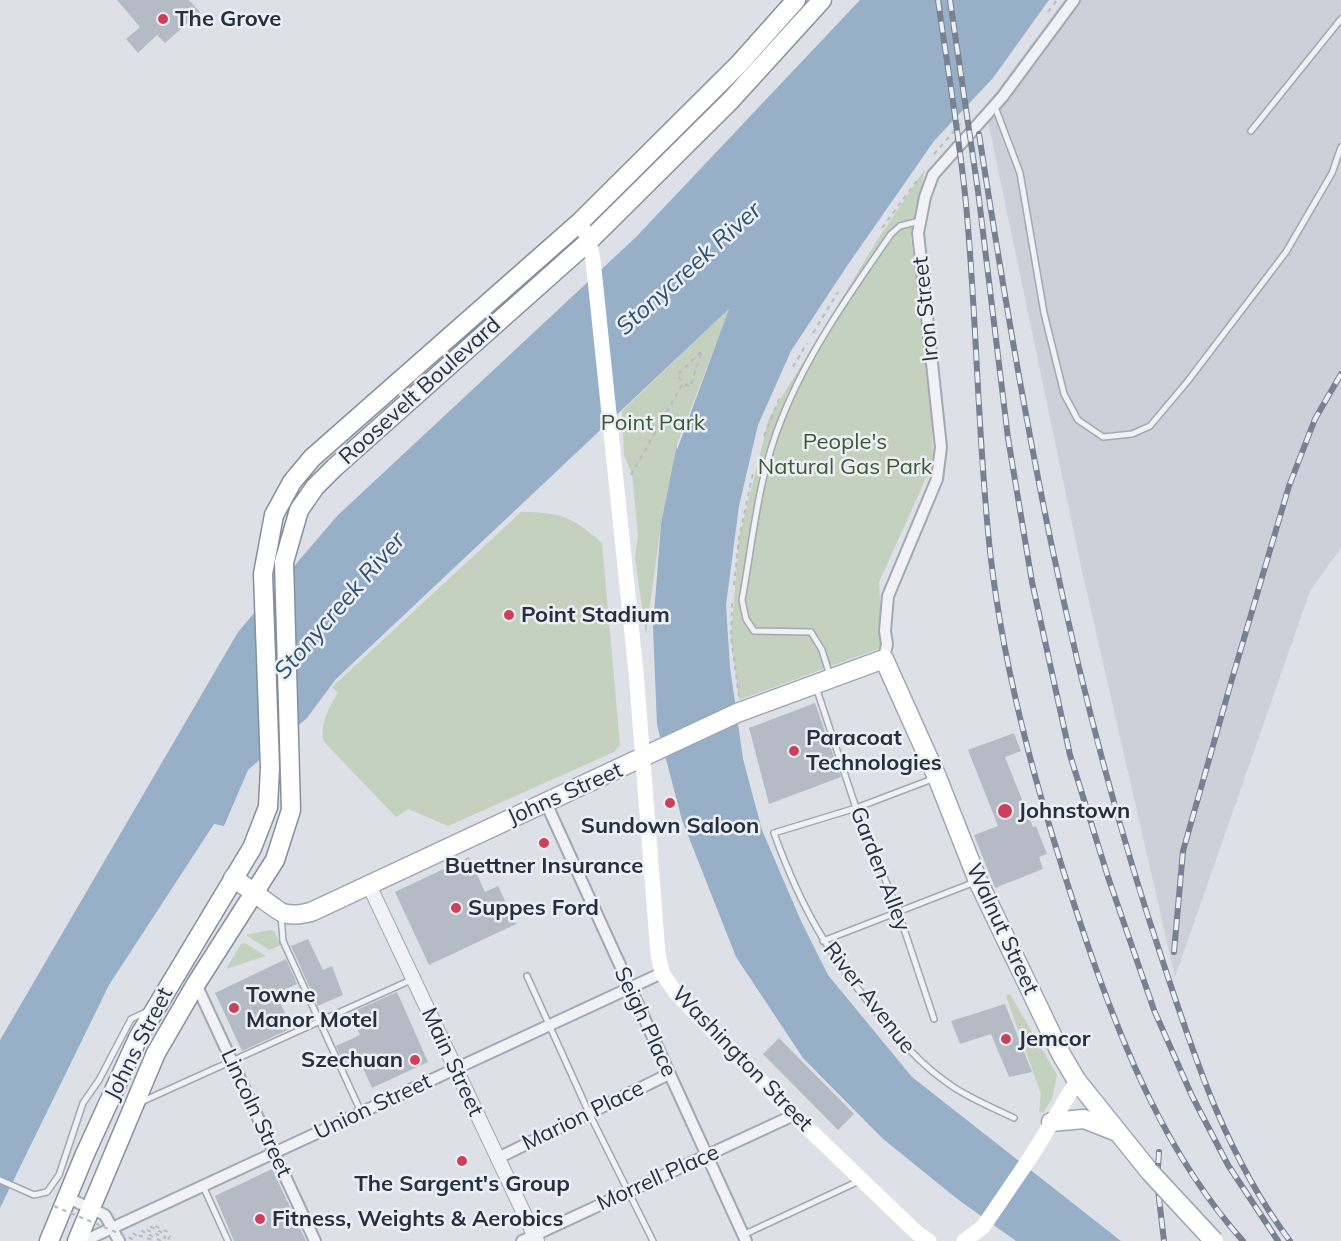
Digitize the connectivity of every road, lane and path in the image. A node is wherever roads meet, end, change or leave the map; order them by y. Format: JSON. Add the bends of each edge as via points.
{"nodes":[{"id":1,"x":796,"y":0,"type":"edge"},
{"id":2,"x":822,"y":0,"type":"edge"},
{"id":3,"x":1057,"y":0,"type":"edge"},
{"id":4,"x":1074,"y":0,"type":"edge"},
{"id":5,"x":1044,"y":18,"type":"dead end"},
{"id":6,"x":1341,"y":19,"type":"edge"},
{"id":7,"x":994,"y":106,"type":"junction"},
{"id":8,"x":968,"y":115,"type":"dead end"},
{"id":9,"x":1251,"y":131,"type":"dead end"},
{"id":10,"x":1341,"y":147,"type":"edge"},
{"id":11,"x":931,"y":159,"type":"dead end"},
{"id":12,"x":918,"y":178,"type":"dead end"},
{"id":13,"x":920,"y":221,"type":"junction"},
{"id":14,"x":580,"y":222,"type":"junction"},
{"id":15,"x":879,"y":233,"type":"dead end"},
{"id":16,"x":589,"y":241,"type":"junction"},
{"id":17,"x":840,"y":290,"type":"dead end"},
{"id":18,"x":793,"y":369,"type":"dead end"},
{"id":19,"x":683,"y":383,"type":"junction"},
{"id":20,"x":783,"y":388,"type":"dead end"},
{"id":21,"x":763,"y":441,"type":"dead end"},
{"id":22,"x":756,"y":463,"type":"dead end"},
{"id":23,"x":618,"y":499,"type":"junction"},
{"id":24,"x":733,"y":591,"type":"dead end"},
{"id":25,"x":732,"y":602,"type":"dead end"},
{"id":26,"x":884,"y":659,"type":"junction"},
{"id":27,"x":823,"y":681,"type":"junction"},
{"id":28,"x":738,"y":713,"type":"junction"},
{"id":29,"x":642,"y":760,"type":"junction"},
{"id":30,"x":937,"y":777,"type":"junction"},
{"id":31,"x":546,"y":803,"type":"junction"},
{"id":32,"x":856,"y":808,"type":"junction"},
{"id":33,"x":233,"y":878,"type":"junction"},
{"id":34,"x":978,"y":881,"type":"junction"},
{"id":35,"x":368,"y":884,"type":"junction"},
{"id":36,"x":254,"y":891,"type":"junction"},
{"id":37,"x":898,"y":911,"type":"junction"},
{"id":38,"x":281,"y":913,"type":"junction"},
{"id":39,"x":823,"y":941,"type":"junction"},
{"id":40,"x":662,"y":973,"type":"junction"},
{"id":41,"x":527,"y":976,"type":"dead end"},
{"id":42,"x":413,"y":979,"type":"junction"},
{"id":43,"x":196,"y":984,"type":"junction"},
{"id":44,"x":629,"y":988,"type":"junction"},
{"id":45,"x":156,"y":1007,"type":"junction"},
{"id":46,"x":934,"y":1019,"type":"dead end"},
{"id":47,"x":319,"y":1022,"type":"junction"},
{"id":48,"x":548,"y":1026,"type":"junction"},
{"id":49,"x":232,"y":1062,"type":"junction"},
{"id":50,"x":456,"y":1069,"type":"junction"},
{"id":51,"x":669,"y":1074,"type":"junction"},
{"id":52,"x":1077,"y":1081,"type":"junction"},
{"id":53,"x":131,"y":1106,"type":"junction"},
{"id":54,"x":361,"y":1112,"type":"junction"},
{"id":55,"x":590,"y":1113,"type":"junction"},
{"id":56,"x":794,"y":1115,"type":"junction"},
{"id":57,"x":1014,"y":1118,"type":"dead end"},
{"id":58,"x":1051,"y":1122,"type":"junction"},
{"id":59,"x":1119,"y":1133,"type":"junction"},
{"id":60,"x":274,"y":1153,"type":"junction"},
{"id":61,"x":707,"y":1156,"type":"junction"},
{"id":62,"x":498,"y":1158,"type":"junction"},
{"id":63,"x":0,"y":1180,"type":"edge"},
{"id":64,"x":861,"y":1180,"type":"junction"},
{"id":65,"x":203,"y":1186,"type":"junction"},
{"id":66,"x":629,"y":1191,"type":"junction"},
{"id":67,"x":61,"y":1202,"type":"junction"},
{"id":68,"x":91,"y":1208,"type":"junction"},
{"id":69,"x":113,"y":1228,"type":"junction"},
{"id":70,"x":745,"y":1238,"type":"edge"},
{"id":71,"x":137,"y":1239,"type":"edge"},
{"id":72,"x":531,"y":1239,"type":"edge"},
{"id":73,"x":49,"y":1241,"type":"edge"},
{"id":74,"x":77,"y":1241,"type":"edge"},
{"id":75,"x":84,"y":1241,"type":"edge"},
{"id":76,"x":119,"y":1241,"type":"edge"},
{"id":77,"x":155,"y":1241,"type":"edge"},
{"id":78,"x":161,"y":1241,"type":"edge"},
{"id":79,"x":167,"y":1241,"type":"edge"},
{"id":80,"x":228,"y":1241,"type":"edge"},
{"id":81,"x":315,"y":1241,"type":"edge"},
{"id":82,"x":653,"y":1241,"type":"edge"},
{"id":83,"x":929,"y":1241,"type":"edge"},
{"id":84,"x":964,"y":1241,"type":"edge"},
{"id":85,"x":1214,"y":1241,"type":"edge"}],
"edges":[{"from":1,"to":14,"type":"main road","name":"Roosevelt Boulevard","via":[[739,64]]},
{"from":2,"to":16,"type":"main road","name":"Roosevelt Boulevard","via":[[731,100]]},
{"from":3,"to":5,"type":"path"},
{"from":4,"to":7,"type":"street","name":"Iron Street"},
{"from":6,"to":9,"type":"lane"},
{"from":7,"to":10,"type":"lane","via":[[1020,173],[1044,313],[1064,393],[1078,420],[1103,437],[1132,434],[1150,426],[1187,382],[1286,252],[1332,172]]},
{"from":7,"to":13,"type":"street","name":"Iron Street","via":[[933,175]]},
{"from":8,"to":11,"type":"path"},
{"from":12,"to":15,"type":"path"},
{"from":13,"to":26,"type":"street","name":"Iron Street","via":[[918,233],[941,447],[937,479],[888,596]]},
{"from":13,"to":27,"type":"lane","name":"Garden Alley","via":[[900,226],[891,234],[822,339],[782,418],[764,474],[742,600],[746,619],[754,631],[811,633],[822,650]]},
{"from":14,"to":16,"type":"main road","name":"Washington Street"},
{"from":14,"to":33,"type":"main road","name":"Roosevelt Boulevard","via":[[312,458],[292,482],[274,515],[262,574],[270,768],[268,807],[252,848]]},
{"from":16,"to":23,"type":"main road","name":"Washington Street"},
{"from":16,"to":36,"type":"main road","name":"Roosevelt Boulevard","via":[[334,468],[299,510],[284,562],[291,810],[275,860]]},
{"from":17,"to":18,"type":"path"},
{"from":19,"to":19,"type":"path","via":[[690,387],[702,351],[677,375]]},
{"from":19,"to":23,"type":"path"},
{"from":20,"to":21,"type":"path"},
{"from":22,"to":24,"type":"path","via":[[739,538]]},
{"from":23,"to":29,"type":"main road","name":"Washington Street"},
{"from":25,"to":28,"type":"path"},
{"from":26,"to":27,"type":"main road","name":"Johns Street"},
{"from":26,"to":30,"type":"main road","name":"Walnut Street"},
{"from":27,"to":28,"type":"main road","name":"Johns Street"},
{"from":27,"to":32,"type":"lane","name":"Garden Alley"},
{"from":28,"to":29,"type":"main road","name":"Johns Street"},
{"from":29,"to":31,"type":"main road","name":"Johns Street"},
{"from":29,"to":40,"type":"main road","name":"Washington Street"},
{"from":30,"to":32,"type":"lane"},
{"from":30,"to":34,"type":"main road","name":"Walnut Street"},
{"from":31,"to":35,"type":"main road","name":"Johns Street"},
{"from":31,"to":44,"type":"street","name":"Seigh Place"},
{"from":32,"to":37,"type":"lane","name":"Garden Alley"},
{"from":32,"to":39,"type":"lane","name":"River Avenue","via":[[774,833],[792,883]]},
{"from":33,"to":36,"type":"main road"},
{"from":33,"to":45,"type":"main road","name":"Johns Street"},
{"from":34,"to":37,"type":"lane"},
{"from":34,"to":52,"type":"main road","name":"Walnut Street"},
{"from":35,"to":38,"type":"main road","name":"Johns Street","via":[[311,912]]},
{"from":35,"to":42,"type":"street","name":"Main Street"},
{"from":36,"to":38,"type":"main road"},
{"from":36,"to":43,"type":"main road","name":"Johns Street"},
{"from":37,"to":39,"type":"lane"},
{"from":37,"to":46,"type":"lane","name":"Garden Alley"},
{"from":38,"to":47,"type":"lane","via":[[283,941]]},
{"from":39,"to":57,"type":"lane","name":"River Avenue","via":[[863,996],[925,1066],[951,1086]]},
{"from":40,"to":44,"type":"street","name":"Union Street"},
{"from":40,"to":56,"type":"main road","name":"Washington Street","via":[[676,993]]},
{"from":41,"to":48,"type":"lane"},
{"from":42,"to":47,"type":"lane"},
{"from":42,"to":50,"type":"street","name":"Main Street"},
{"from":43,"to":49,"type":"street","name":"Lincoln Street"},
{"from":43,"to":53,"type":"main road","name":"Johns Street"},
{"from":44,"to":48,"type":"street","name":"Union Street"},
{"from":44,"to":51,"type":"street","name":"Seigh Place"},
{"from":45,"to":63,"type":"lane","via":[[131,1018],[83,1103],[58,1175],[47,1192],[34,1195]]},
{"from":45,"to":67,"type":"main road","name":"Johns Street"},
{"from":47,"to":49,"type":"lane"},
{"from":47,"to":54,"type":"lane"},
{"from":48,"to":50,"type":"street","name":"Union Street"},
{"from":48,"to":55,"type":"lane"},
{"from":49,"to":53,"type":"lane"},
{"from":49,"to":60,"type":"street","name":"Lincoln Street"},
{"from":50,"to":54,"type":"street","name":"Union Street"},
{"from":50,"to":62,"type":"street","name":"Main Street"},
{"from":51,"to":55,"type":"street","name":"Marion Place"},
{"from":51,"to":61,"type":"street","name":"Seigh Place"},
{"from":52,"to":58,"type":"main road"},
{"from":52,"to":59,"type":"main road","name":"Walnut Street"},
{"from":53,"to":68,"type":"main road","name":"Johns Street"},
{"from":54,"to":60,"type":"street","name":"Union Street"},
{"from":55,"to":62,"type":"street","name":"Marion Place"},
{"from":55,"to":66,"type":"lane"},
{"from":56,"to":61,"type":"street","name":"Morrell Place"},
{"from":56,"to":64,"type":"main road","name":"Washington Street"},
{"from":58,"to":59,"type":"main road","via":[[1084,1119]]},
{"from":58,"to":84,"type":"main road","via":[[983,1227]]},
{"from":59,"to":85,"type":"main road","name":"Walnut Street","bridge":true},
{"from":60,"to":65,"type":"street","name":"Union Street"},
{"from":60,"to":81,"type":"street","name":"Lincoln Street"},
{"from":61,"to":66,"type":"street","name":"Morrell Place"},
{"from":61,"to":70,"type":"street","name":"Seigh Place"},
{"from":62,"to":72,"type":"street","name":"Main Street"},
{"from":64,"to":70,"type":"lane"},
{"from":64,"to":83,"type":"main road","name":"Washington Street"},
{"from":65,"to":69,"type":"street","name":"Union Street"},
{"from":65,"to":80,"type":"lane"},
{"from":66,"to":72,"type":"street","name":"Morrell Place"},
{"from":66,"to":82,"type":"lane"},
{"from":67,"to":68,"type":"street"},
{"from":67,"to":71,"type":"path","bridge":true},
{"from":67,"to":73,"type":"main road","name":"Johns Street"},
{"from":68,"to":69,"type":"street","via":[[105,1215]]},
{"from":68,"to":74,"type":"main road","name":"Johns Street"},
{"from":69,"to":75,"type":"street","name":"Union Street"},
{"from":69,"to":76,"type":"street"},
{"from":71,"to":77,"type":"path","via":[[138,1235]]},
{"from":78,"to":79,"type":"path","via":[[142,1231],[165,1238],[153,1225],[168,1232]]}]}
